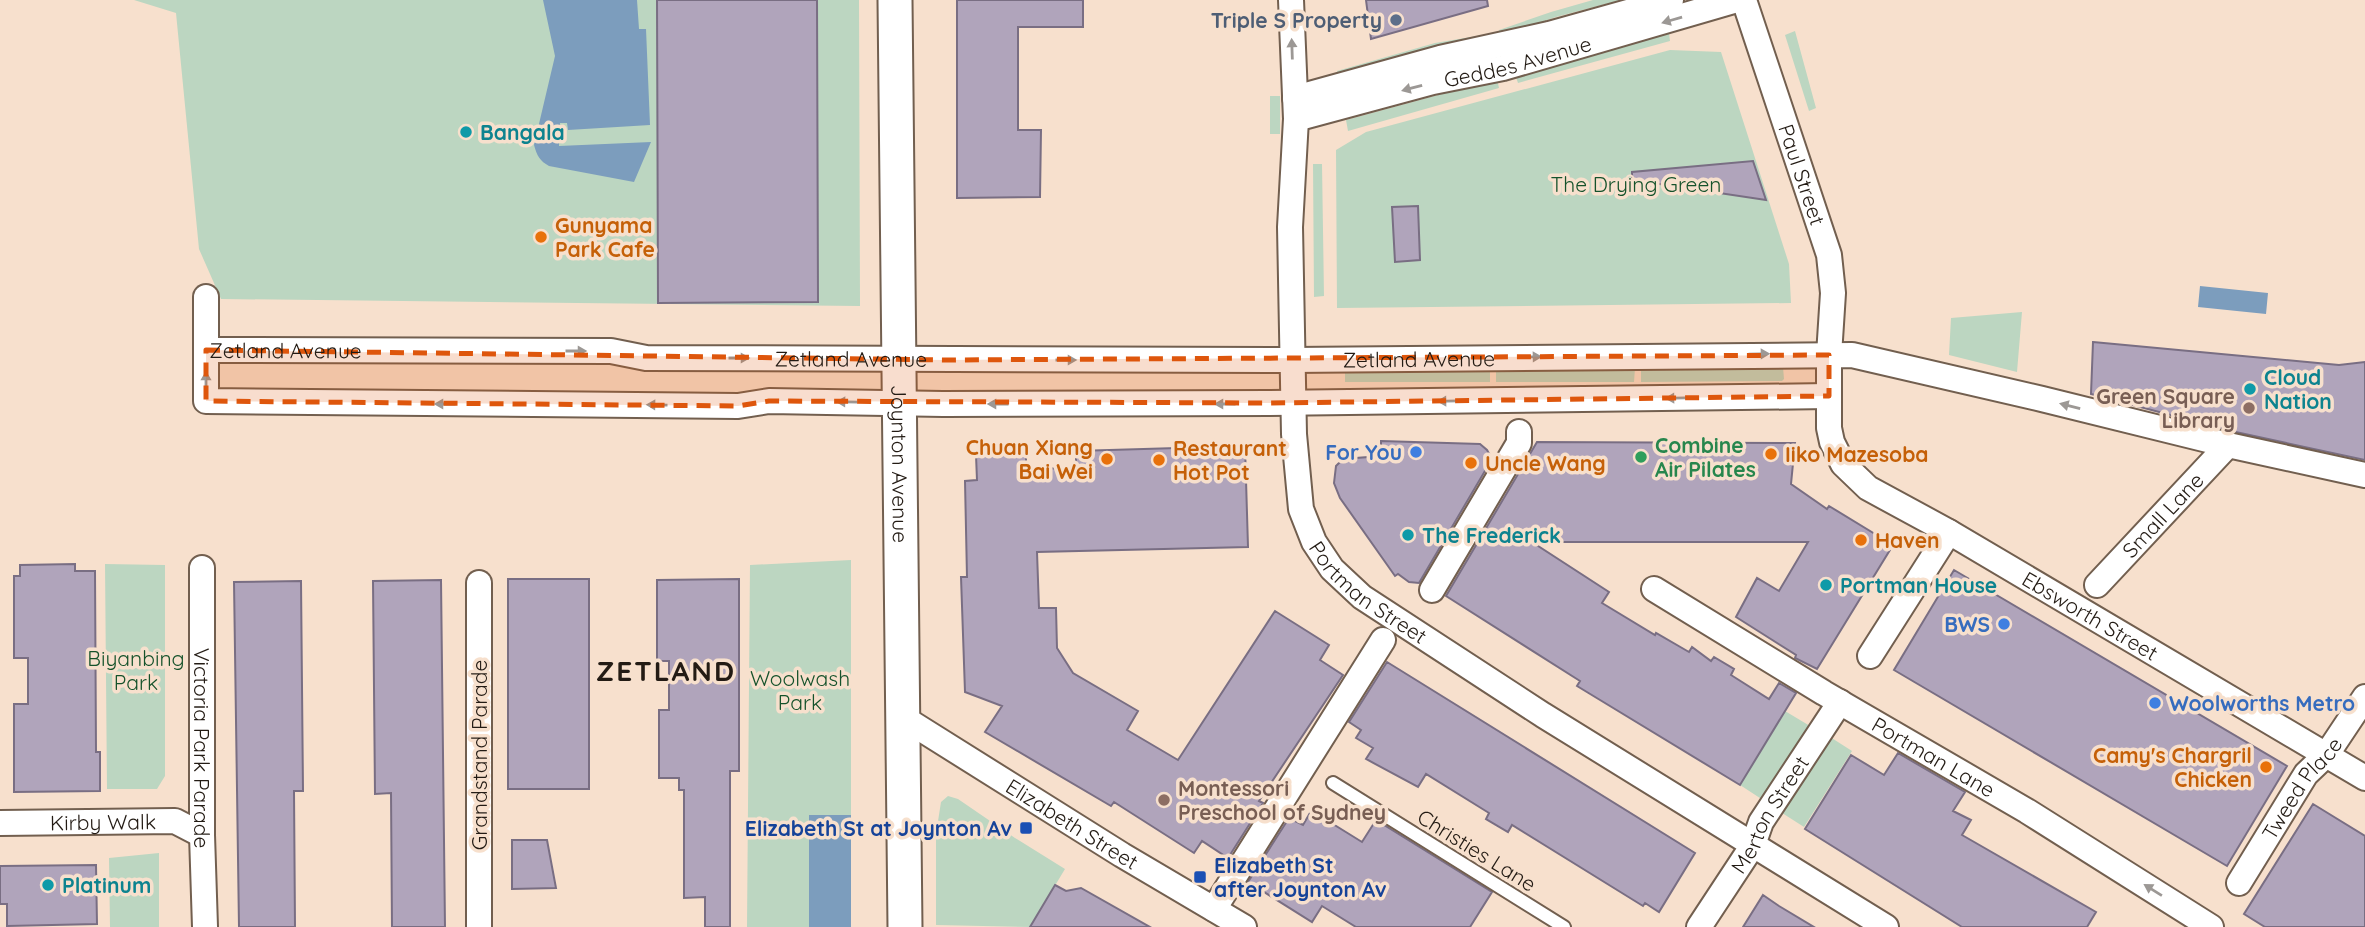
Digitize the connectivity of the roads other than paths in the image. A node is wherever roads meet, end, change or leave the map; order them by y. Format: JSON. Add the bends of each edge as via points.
{"nodes":[{"id":1,"x":895,"y":0,"type":"edge"},
{"id":2,"x":1291,"y":0,"type":"edge"},
{"id":3,"x":1671,"y":0,"type":"edge"},
{"id":4,"x":1737,"y":0,"type":"edge"},
{"id":5,"x":1744,"y":0,"type":"edge"},
{"id":6,"x":1295,"y":108,"type":"junction"},
{"id":7,"x":206,"y":297,"type":"dead end"},
{"id":8,"x":206,"y":350,"type":"junction"},
{"id":9,"x":1829,"y":355,"type":"junction"},
{"id":10,"x":900,"y":359,"type":"junction"},
{"id":11,"x":1292,"y":360,"type":"junction"},
{"id":12,"x":1829,"y":396,"type":"junction"},
{"id":13,"x":901,"y":403,"type":"junction"},
{"id":14,"x":1294,"y":403,"type":"junction"},
{"id":15,"x":1519,"y":432,"type":"dead end"},
{"id":16,"x":2228,"y":445,"type":"junction"},
{"id":17,"x":2365,"y":475,"type":"edge"},
{"id":18,"x":1949,"y":532,"type":"junction"},
{"id":19,"x":202,"y":568,"type":"dead end"},
{"id":20,"x":478,"y":583,"type":"dead end"},
{"id":21,"x":2097,"y":585,"type":"dead end"},
{"id":22,"x":1654,"y":589,"type":"dead end"},
{"id":23,"x":1432,"y":590,"type":"dead end"},
{"id":24,"x":1384,"y":640,"type":"dead end"},
{"id":25,"x":1870,"y":656,"type":"dead end"},
{"id":26,"x":2365,"y":697,"type":"edge"},
{"id":27,"x":1840,"y":702,"type":"junction"},
{"id":28,"x":902,"y":717,"type":"junction"},
{"id":29,"x":2327,"y":754,"type":"junction"},
{"id":30,"x":2365,"y":778,"type":"edge"},
{"id":31,"x":1333,"y":783,"type":"dead end"},
{"id":32,"x":0,"y":823,"type":"edge"},
{"id":33,"x":202,"y":835,"type":"junction"},
{"id":34,"x":1753,"y":845,"type":"junction"},
{"id":35,"x":2239,"y":883,"type":"dead end"},
{"id":36,"x":1214,"y":909,"type":"junction"},
{"id":37,"x":910,"y":924,"type":"edge"},
{"id":38,"x":205,"y":927,"type":"edge"},
{"id":39,"x":479,"y":927,"type":"edge"},
{"id":40,"x":1244,"y":927,"type":"edge"},
{"id":41,"x":1564,"y":927,"type":"edge"},
{"id":42,"x":1699,"y":927,"type":"edge"},
{"id":43,"x":1886,"y":927,"type":"edge"},
{"id":44,"x":2211,"y":927,"type":"edge"}],
"edges":[{"from":1,"to":10,"type":"street","name":"Joynton Avenue"},
{"from":6,"to":2,"type":"street","name":"Portman Street","one_way":true},
{"from":3,"to":6,"type":"street","name":"Geddes Avenue"},
{"from":4,"to":6,"type":"street","name":"Geddes Avenue","one_way":true,"via":[[1503,68]]},
{"from":5,"to":9,"type":"street","name":"Paul Street","via":[[1829,255],[1833,293]]},
{"from":6,"to":11,"type":"street","name":"Portman Street","via":[[1290,227]]},
{"from":7,"to":8,"type":"street"},
{"from":8,"to":10,"type":"street","name":"Zetland Avenue","one_way":true,"via":[[611,351],[646,358]]},
{"from":13,"to":8,"type":"street","name":"Zetland Avenue","one_way":true,"via":[[206,401]]},
{"from":11,"to":9,"type":"street","name":"Zetland Avenue","one_way":true},
{"from":9,"to":12,"type":"street","name":"Ebsworth Street"},
{"from":16,"to":9,"type":"street","name":"Zetland Avenue","one_way":true,"via":[[1864,356]]},
{"from":10,"to":11,"type":"street","name":"Zetland Avenue","one_way":true},
{"from":10,"to":13,"type":"street","name":"Joynton Avenue"},
{"from":11,"to":14,"type":"street","name":"Portman Street"},
{"from":12,"to":14,"type":"street","name":"Zetland Avenue","one_way":true},
{"from":12,"to":18,"type":"street","name":"Ebsworth Street","via":[[1832,442],[1843,464],[1868,488]]},
{"from":14,"to":13,"type":"street","name":"Zetland Avenue","one_way":true},
{"from":13,"to":28,"type":"street","name":"Joynton Avenue"},
{"from":14,"to":34,"type":"street","name":"Portman Street","via":[[1301,509],[1314,542],[1332,569],[1362,597]]},
{"from":15,"to":23,"type":"street","via":[[1519,443]]},
{"from":16,"to":17,"type":"street","name":"Zetland Avenue"},
{"from":16,"to":21,"type":"street","name":"Small Lane"},
{"from":18,"to":25,"type":"street"},
{"from":18,"to":29,"type":"street","name":"Ebsworth Street"},
{"from":19,"to":33,"type":"street","name":"Victoria Park Parade"},
{"from":20,"to":39,"type":"street","name":"Grandstand Parade"},
{"from":22,"to":27,"type":"street","name":"Portman Lane"},
{"from":24,"to":36,"type":"street"},
{"from":26,"to":29,"type":"street","name":"Tweed Place"},
{"from":27,"to":34,"type":"street","name":"Merton Street","via":[[1761,822]]},
{"from":44,"to":27,"type":"street","name":"Portman Lane","one_way":true,"via":[[2028,811]]},
{"from":28,"to":36,"type":"street","name":"Elizabeth Street"},
{"from":28,"to":37,"type":"street","name":"Joynton Avenue"},
{"from":29,"to":30,"type":"street","name":"Ebsworth Street"},
{"from":29,"to":35,"type":"street","name":"Tweed Place","via":[[2306,774]]},
{"from":31,"to":41,"type":"lane","name":"Christies Lane"},
{"from":32,"to":33,"type":"street","name":"Kirby Walk","via":[[175,821]]},
{"from":33,"to":38,"type":"street","name":"Victoria Park Parade"},
{"from":34,"to":42,"type":"street","name":"Merton Street"},
{"from":34,"to":43,"type":"street","name":"Portman Street"},
{"from":36,"to":40,"type":"street","name":"Elizabeth Street"}]}
